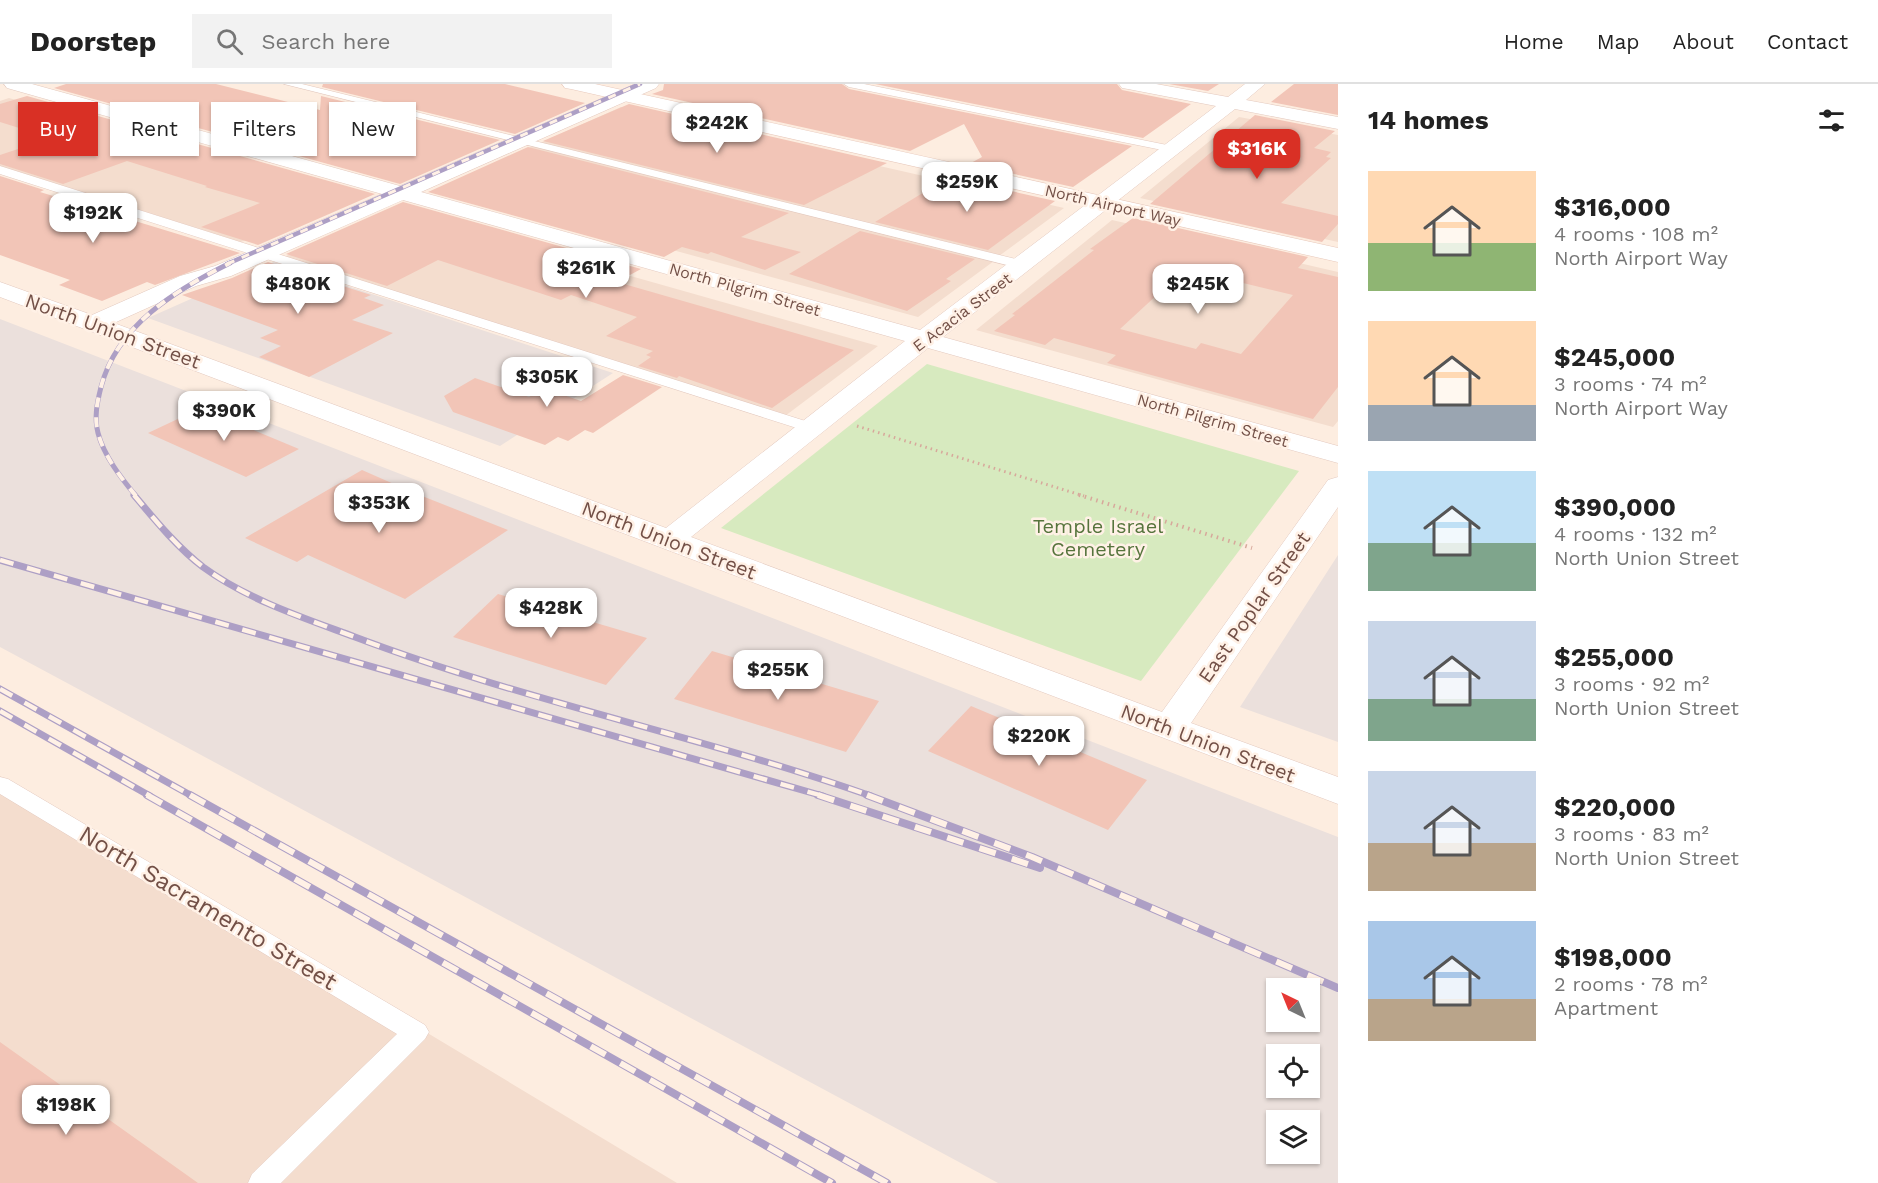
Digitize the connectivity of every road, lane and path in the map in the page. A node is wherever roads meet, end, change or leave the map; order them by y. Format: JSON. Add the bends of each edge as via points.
{"nodes":[{"id":1,"x":289,"y":84,"type":"edge"},
{"id":2,"x":571,"y":84,"type":"edge"},
{"id":3,"x":650,"y":84,"type":"edge"},
{"id":4,"x":849,"y":84,"type":"edge"},
{"id":5,"x":1128,"y":84,"type":"edge"},
{"id":6,"x":1256,"y":84,"type":"edge"},
{"id":7,"x":22,"y":85,"type":"edge"},
{"id":8,"x":622,"y":91,"type":"edge"},
{"id":9,"x":0,"y":93,"type":"edge"},
{"id":10,"x":1231,"y":103,"type":"junction"},
{"id":11,"x":1338,"y":123,"type":"edge"},
{"id":12,"x":515,"y":139,"type":"junction"},
{"id":13,"x":1172,"y":149,"type":"junction"},
{"id":14,"x":0,"y":170,"type":"edge"},
{"id":15,"x":395,"y":191,"type":"junction"},
{"id":16,"x":1102,"y":203,"type":"junction"},
{"id":17,"x":257,"y":251,"type":"junction"},
{"id":18,"x":1338,"y":255,"type":"edge"},
{"id":19,"x":1023,"y":266,"type":"junction"},
{"id":20,"x":0,"y":289,"type":"edge"},
{"id":21,"x":93,"y":324,"type":"junction"},
{"id":22,"x":924,"y":339,"type":"junction"},
{"id":23,"x":856,"y":426,"type":"dead end"},
{"id":24,"x":812,"y":428,"type":"junction"},
{"id":25,"x":1338,"y":455,"type":"edge"},
{"id":26,"x":1338,"y":486,"type":"edge"},
{"id":27,"x":669,"y":540,"type":"junction"},
{"id":28,"x":1252,"y":548,"type":"dead end"},
{"id":29,"x":1169,"y":728,"type":"junction"},
{"id":30,"x":0,"y":784,"type":"edge"},
{"id":31,"x":1338,"y":791,"type":"edge"},
{"id":32,"x":262,"y":1183,"type":"edge"}],
"edges":[{"from":1,"to":12,"type":"lane"},
{"from":2,"to":8,"type":"street","name":"North Airport Way"},
{"from":3,"to":8,"type":"street"},
{"from":4,"to":13,"type":"lane"},
{"from":5,"to":10,"type":"street"},
{"from":6,"to":10,"type":"street","name":"E Acacia Street"},
{"from":7,"to":9,"type":"street"},
{"from":7,"to":15,"type":"street","name":"North Pilgrim Street"},
{"from":8,"to":12,"type":"street"},
{"from":8,"to":16,"type":"street","name":"North Airport Way"},
{"from":10,"to":11,"type":"street"},
{"from":10,"to":13,"type":"street","name":"E Acacia Street"},
{"from":12,"to":15,"type":"street"},
{"from":12,"to":19,"type":"lane"},
{"from":13,"to":16,"type":"street","name":"E Acacia Street"},
{"from":14,"to":17,"type":"lane"},
{"from":15,"to":17,"type":"street"},
{"from":15,"to":22,"type":"street","name":"North Pilgrim Street"},
{"from":16,"to":18,"type":"street","name":"North Airport Way"},
{"from":16,"to":19,"type":"street","name":"E Acacia Street"},
{"from":17,"to":21,"type":"street","via":[[223,271],[188,282]]},
{"from":17,"to":24,"type":"lane"},
{"from":19,"to":22,"type":"street","name":"E Acacia Street"},
{"from":20,"to":21,"type":"street","name":"North Union Street"},
{"from":21,"to":27,"type":"street","name":"North Union Street"},
{"from":22,"to":24,"type":"street","name":"E Acacia Street"},
{"from":22,"to":25,"type":"street","name":"North Pilgrim Street"},
{"from":23,"to":28,"type":"path"},
{"from":24,"to":27,"type":"street","name":"E Acacia Street"},
{"from":26,"to":29,"type":"street","name":"East Poplar Street"},
{"from":27,"to":29,"type":"street","name":"North Union Street"},
{"from":29,"to":31,"type":"street","name":"North Union Street"},
{"from":30,"to":32,"type":"lane","name":"North Sacramento Street","via":[[416,1032]]}]}
